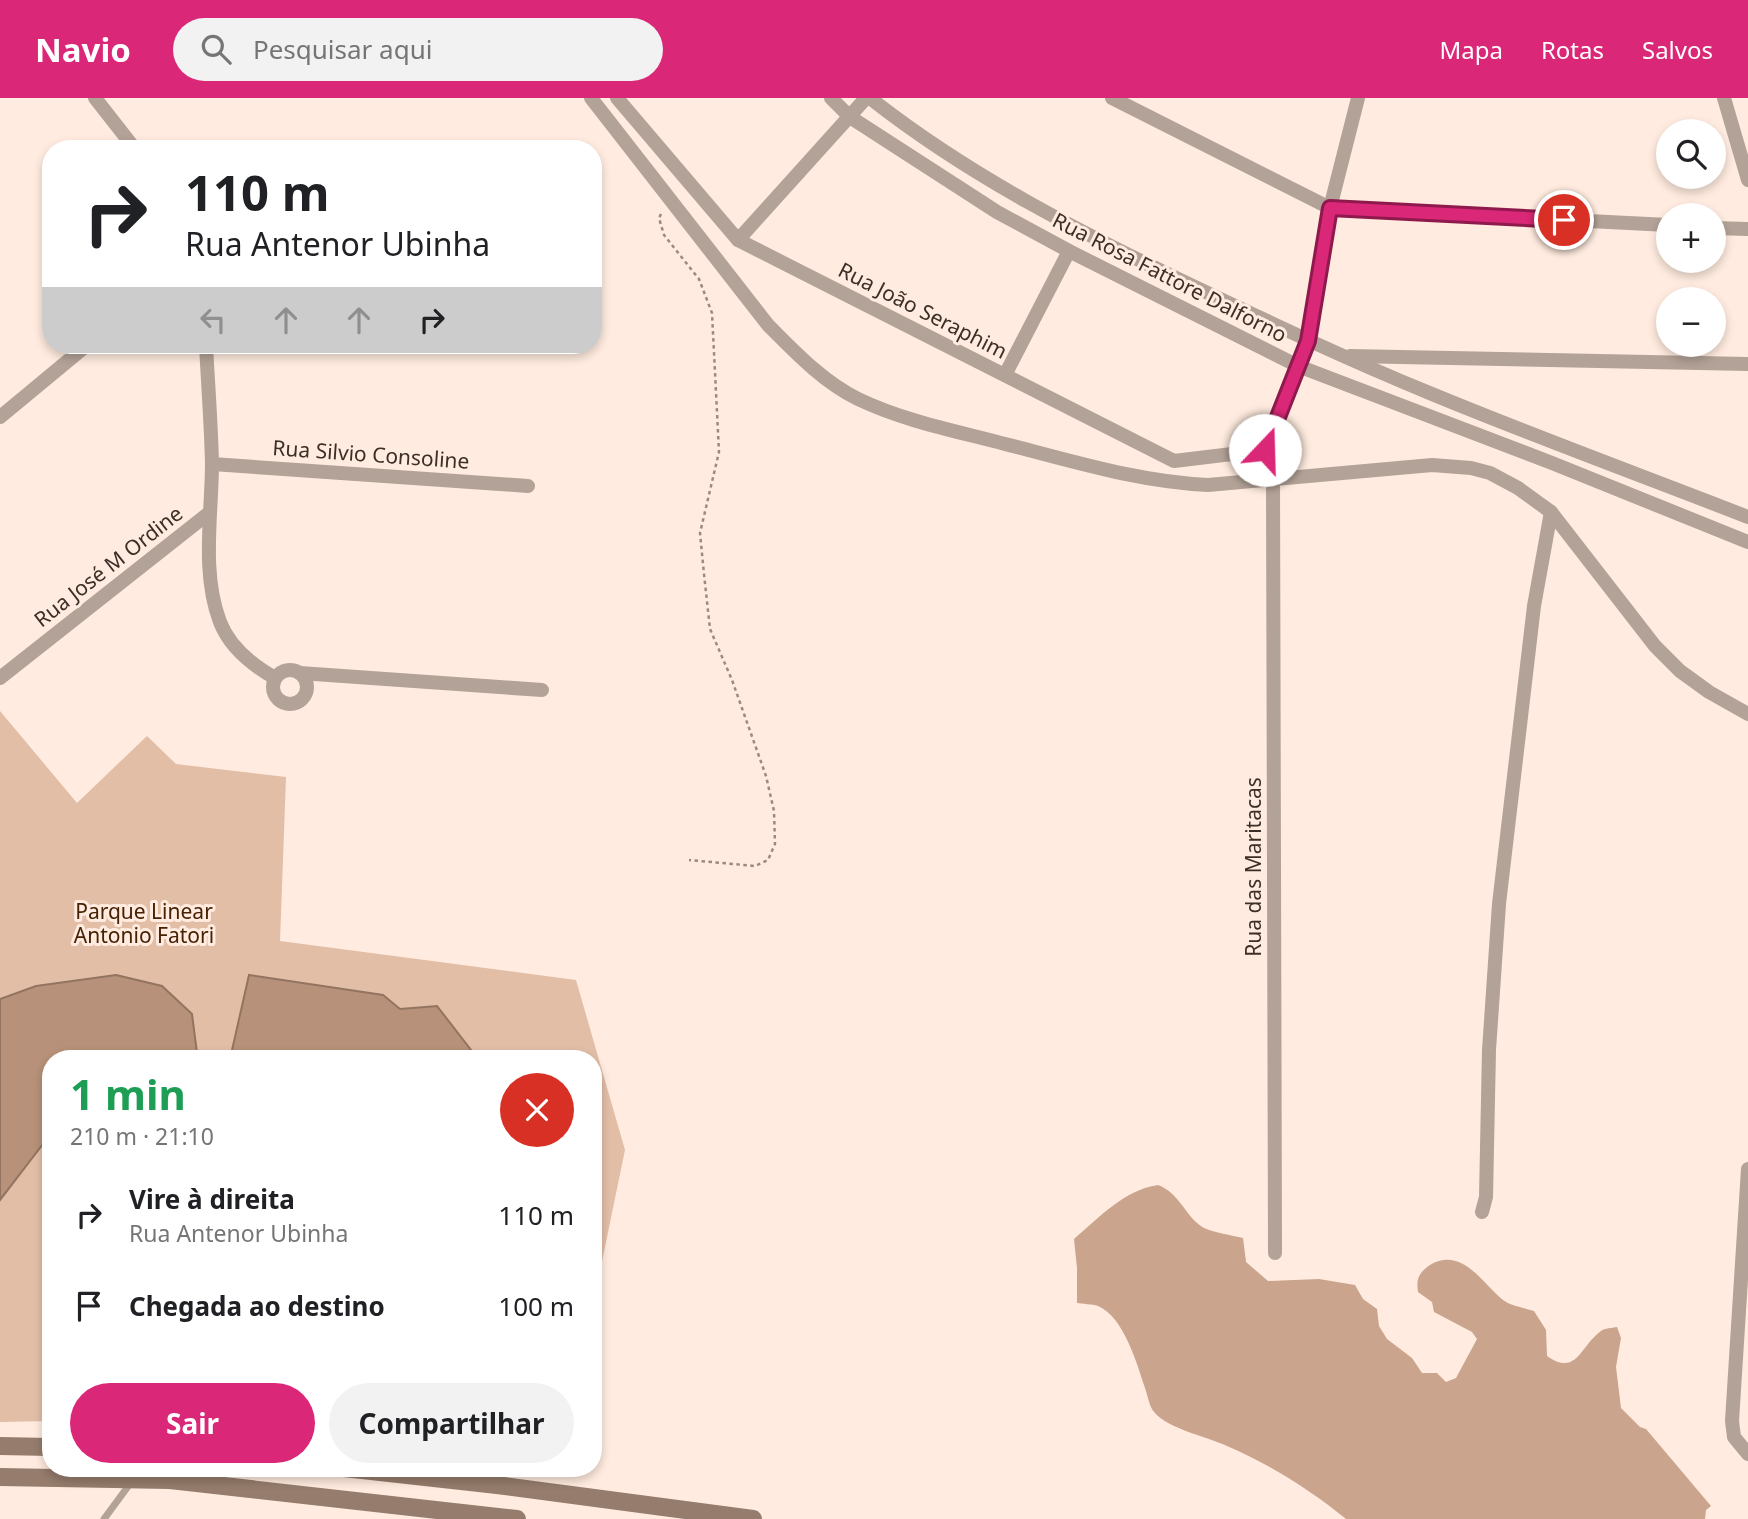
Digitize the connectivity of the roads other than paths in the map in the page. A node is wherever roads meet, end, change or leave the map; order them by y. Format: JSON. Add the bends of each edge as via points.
{"nodes":[{"id":1,"x":95,"y":98,"type":"edge"},
{"id":2,"x":591,"y":98,"type":"edge"},
{"id":3,"x":617,"y":98,"type":"edge"},
{"id":4,"x":831,"y":98,"type":"edge"},
{"id":5,"x":868,"y":98,"type":"edge"},
{"id":6,"x":1112,"y":98,"type":"edge"},
{"id":7,"x":1358,"y":98,"type":"edge"},
{"id":8,"x":1724,"y":98,"type":"edge"},
{"id":9,"x":850,"y":117,"type":"junction"},
{"id":10,"x":128,"y":140,"type":"edge"},
{"id":11,"x":1748,"y":180,"type":"edge"},
{"id":12,"x":1330,"y":208,"type":"junction"},
{"id":13,"x":1656,"y":224,"type":"edge"},
{"id":14,"x":1726,"y":228,"type":"edge"},
{"id":15,"x":1748,"y":229,"type":"edge"},
{"id":16,"x":738,"y":240,"type":"junction"},
{"id":17,"x":1069,"y":251,"type":"junction"},
{"id":18,"x":1308,"y":341,"type":"junction"},
{"id":19,"x":77,"y":354,"type":"edge"},
{"id":20,"x":206,"y":354,"type":"edge"},
{"id":21,"x":1343,"y":356,"type":"junction"},
{"id":22,"x":1748,"y":363,"type":"edge"},
{"id":23,"x":1298,"y":366,"type":"junction"},
{"id":24,"x":1004,"y":374,"type":"junction"},
{"id":25,"x":0,"y":417,"type":"edge"},
{"id":26,"x":1497,"y":421,"type":"junction"},
{"id":27,"x":1489,"y":440,"type":"junction"},
{"id":28,"x":212,"y":464,"type":"junction"},
{"id":29,"x":1273,"y":480,"type":"junction"},
{"id":30,"x":528,"y":486,"type":"dead end"},
{"id":31,"x":1551,"y":512,"type":"junction"},
{"id":32,"x":209,"y":513,"type":"junction"},
{"id":33,"x":1748,"y":517,"type":"edge"},
{"id":34,"x":1748,"y":542,"type":"edge"},
{"id":35,"x":300,"y":673,"type":"junction"},
{"id":36,"x":0,"y":678,"type":"edge"},
{"id":37,"x":275,"y":678,"type":"junction"},
{"id":38,"x":542,"y":690,"type":"dead end"},
{"id":39,"x":1748,"y":714,"type":"edge"},
{"id":40,"x":1748,"y":1169,"type":"edge"},
{"id":41,"x":1482,"y":1212,"type":"dead end"},
{"id":42,"x":1275,"y":1253,"type":"dead end"},
{"id":43,"x":0,"y":1446,"type":"edge"},
{"id":44,"x":42,"y":1447,"type":"edge"},
{"id":45,"x":1748,"y":1454,"type":"edge"},
{"id":46,"x":0,"y":1477,"type":"edge"},
{"id":47,"x":425,"y":1477,"type":"edge"},
{"id":48,"x":132,"y":1480,"type":"junction"},
{"id":49,"x":104,"y":1519,"type":"edge"},
{"id":50,"x":517,"y":1519,"type":"edge"},
{"id":51,"x":753,"y":1519,"type":"edge"}],
"edges":[{"from":1,"to":10,"type":"street"},
{"from":2,"to":29,"type":"street","via":[[768,324],[795,352],[856,398],[922,423],[1129,475],[1176,484]]},
{"from":3,"to":16,"type":"street","name":"Rua João Seraphim"},
{"from":4,"to":9,"type":"street","name":"Rua Rosa Fattore Dalforno"},
{"from":5,"to":9,"type":"street"},
{"from":5,"to":18,"type":"street","name":"Rua Rosa Fattore Dalforno","via":[[961,164],[1033,205]]},
{"from":6,"to":12,"type":"street"},
{"from":7,"to":12,"type":"street"},
{"from":8,"to":11,"type":"street"},
{"from":9,"to":16,"type":"street"},
{"from":9,"to":17,"type":"street","name":"Rua Rosa Fattore Dalforno","via":[[997,212]]},
{"from":12,"to":13,"type":"street"},
{"from":12,"to":18,"type":"street"},
{"from":14,"to":15,"type":"street"},
{"from":16,"to":24,"type":"street","name":"Rua João Seraphim"},
{"from":17,"to":23,"type":"street","name":"Rua Rosa Fattore Dalforno"},
{"from":17,"to":24,"type":"street"},
{"from":18,"to":21,"type":"street","name":"Rua Rosa Fattore Dalforno"},
{"from":18,"to":23,"type":"street"},
{"from":19,"to":25,"type":"street"},
{"from":20,"to":28,"type":"street"},
{"from":21,"to":22,"type":"street"},
{"from":21,"to":26,"type":"street","name":"Rua Rosa Fattore Dalforno"},
{"from":23,"to":24,"type":"street","name":"Rua João Seraphim","via":[[1265,450],[1174,461]]},
{"from":23,"to":27,"type":"street","name":"Rua Rosa Fattore Dalforno"},
{"from":26,"to":27,"type":"street"},
{"from":26,"to":33,"type":"street","name":"Rua Rosa Fattore Dalforno"},
{"from":27,"to":34,"type":"street","name":"Rua Rosa Fattore Dalforno"},
{"from":28,"to":30,"type":"street","name":"Rua Silvio Consoline"},
{"from":28,"to":32,"type":"street"},
{"from":29,"to":31,"type":"street","via":[[1432,465],[1471,468],[1518,488]]},
{"from":29,"to":42,"type":"street","name":"Rua das Maritacas"},
{"from":31,"to":39,"type":"street","via":[[1655,646],[1680,671]]},
{"from":31,"to":41,"type":"street","via":[[1534,606],[1499,904]]},
{"from":32,"to":36,"type":"street","name":"Rua José M Ordine"},
{"from":32,"to":37,"type":"street","via":[[212,590],[220,624],[251,664]]},
{"from":35,"to":37,"type":"street","via":[[289,670]]},
{"from":35,"to":37,"type":"street","via":[[307,693],[294,705],[277,699],[272,689]]},
{"from":35,"to":38,"type":"street"},
{"from":40,"to":45,"type":"street","via":[[1732,1421],[1734,1437]]},
{"from":43,"to":44,"type":"main road"},
{"from":46,"to":48,"type":"main road"},
{"from":47,"to":51,"type":"main road"},
{"from":48,"to":49,"type":"lane"},
{"from":48,"to":50,"type":"main road","via":[[170,1480]]}]}
